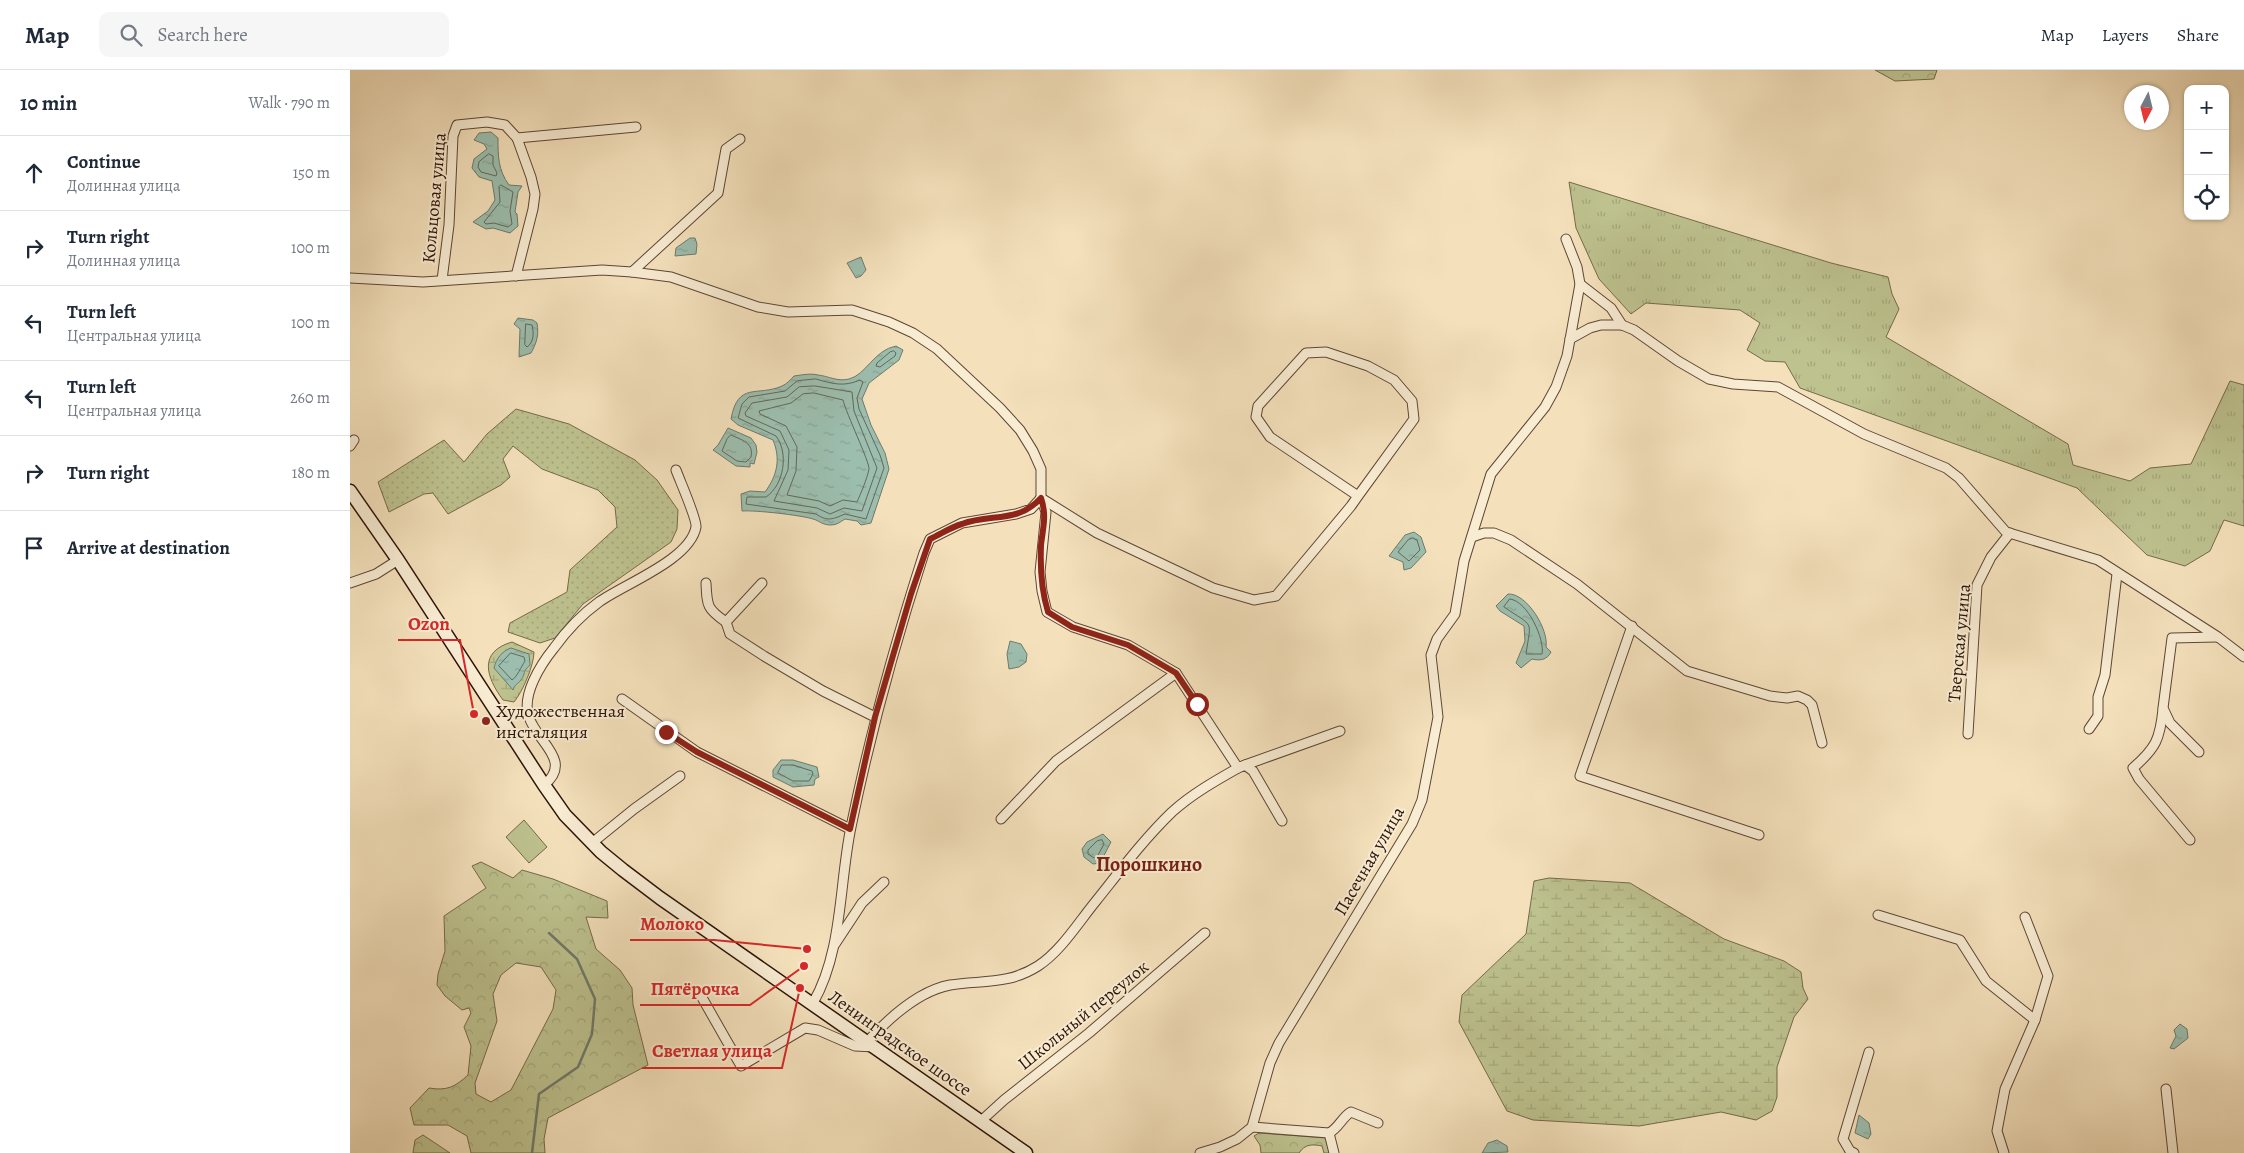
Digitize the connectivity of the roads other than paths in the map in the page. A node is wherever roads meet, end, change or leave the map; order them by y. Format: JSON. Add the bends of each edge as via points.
{"nodes":[{"id":1,"x":636,"y":127,"type":"dead end"},
{"id":2,"x":516,"y":138,"type":"junction"},
{"id":3,"x":740,"y":139,"type":"dead end"},
{"id":4,"x":1566,"y":239,"type":"dead end"},
{"id":5,"x":632,"y":272,"type":"junction"},
{"id":6,"x":516,"y":276,"type":"junction"},
{"id":7,"x":350,"y":278,"type":"edge"},
{"id":8,"x":442,"y":280,"type":"junction"},
{"id":9,"x":1580,"y":284,"type":"junction"},
{"id":10,"x":1622,"y":325,"type":"junction"},
{"id":11,"x":1570,"y":338,"type":"junction"},
{"id":12,"x":676,"y":470,"type":"dead end"},
{"id":13,"x":350,"y":491,"type":"edge"},
{"id":14,"x":1358,"y":496,"type":"junction"},
{"id":15,"x":1041,"y":498,"type":"junction"},
{"id":16,"x":2010,"y":533,"type":"junction"},
{"id":17,"x":1472,"y":537,"type":"junction"},
{"id":18,"x":398,"y":560,"type":"junction"},
{"id":19,"x":2117,"y":574,"type":"junction"},
{"id":20,"x":350,"y":583,"type":"edge"},
{"id":21,"x":706,"y":583,"type":"dead end"},
{"id":22,"x":762,"y":583,"type":"dead end"},
{"id":23,"x":726,"y":622,"type":"junction"},
{"id":24,"x":1632,"y":626,"type":"junction"},
{"id":25,"x":2218,"y":637,"type":"junction"},
{"id":26,"x":2244,"y":657,"type":"edge"},
{"id":27,"x":1176,"y":673,"type":"junction"},
{"id":28,"x":622,"y":699,"type":"dead end"},
{"id":29,"x":2163,"y":708,"type":"junction"},
{"id":30,"x":875,"y":717,"type":"junction"},
{"id":31,"x":2089,"y":729,"type":"dead end"},
{"id":32,"x":1340,"y":731,"type":"dead end"},
{"id":33,"x":1968,"y":734,"type":"dead end"},
{"id":34,"x":1822,"y":743,"type":"dead end"},
{"id":35,"x":2199,"y":752,"type":"dead end"},
{"id":36,"x":1241,"y":767,"type":"junction"},
{"id":37,"x":680,"y":776,"type":"dead end"},
{"id":38,"x":544,"y":784,"type":"junction"},
{"id":39,"x":1001,"y":819,"type":"dead end"},
{"id":40,"x":1282,"y":821,"type":"dead end"},
{"id":41,"x":850,"y":829,"type":"junction"},
{"id":42,"x":1759,"y":835,"type":"dead end"},
{"id":43,"x":2190,"y":840,"type":"dead end"},
{"id":44,"x":592,"y":843,"type":"junction"},
{"id":45,"x":884,"y":882,"type":"dead end"},
{"id":46,"x":1878,"y":915,"type":"dead end"},
{"id":47,"x":2025,"y":918,"type":"dead end"},
{"id":48,"x":1205,"y":933,"type":"dead end"},
{"id":49,"x":833,"y":946,"type":"junction"},
{"id":50,"x":700,"y":994,"type":"dead end"},
{"id":51,"x":813,"y":1004,"type":"junction"},
{"id":52,"x":2035,"y":1020,"type":"junction"},
{"id":53,"x":870,"y":1044,"type":"junction"},
{"id":54,"x":1869,"y":1052,"type":"dead end"},
{"id":55,"x":2166,"y":1089,"type":"dead end"},
{"id":56,"x":981,"y":1121,"type":"junction"},
{"id":57,"x":1378,"y":1122,"type":"dead end"},
{"id":58,"x":1252,"y":1126,"type":"junction"},
{"id":59,"x":1329,"y":1133,"type":"junction"},
{"id":60,"x":1026,"y":1153,"type":"edge"},
{"id":61,"x":1200,"y":1153,"type":"edge"},
{"id":62,"x":1334,"y":1153,"type":"edge"},
{"id":63,"x":1854,"y":1153,"type":"edge"},
{"id":64,"x":2004,"y":1153,"type":"edge"},
{"id":65,"x":2173,"y":1153,"type":"edge"}],
"edges":[{"from":1,"to":2,"type":"street"},
{"from":2,"to":6,"type":"street","via":[[535,194]]},
{"from":2,"to":8,"type":"street","name":"Кольцовая улица","via":[[504,124],[457,125],[453,136],[449,225]]},
{"from":3,"to":5,"type":"street","via":[[726,149],[718,193]]},
{"from":4,"to":9,"type":"street","name":"Пасечная улица"},
{"from":5,"to":6,"type":"street","via":[[602,270]]},
{"from":5,"to":15,"type":"street","via":[[671,278],[778,311],[852,310],[914,333],[937,349],[1020,430],[1041,469]]},
{"from":6,"to":8,"type":"street"},
{"from":7,"to":8,"type":"street"},
{"from":9,"to":10,"type":"street","via":[[1611,308]]},
{"from":9,"to":11,"type":"street","name":"Пасечная улица"},
{"from":10,"to":11,"type":"street","via":[[1601,325]]},
{"from":10,"to":16,"type":"street","via":[[1709,379],[1778,387],[1864,434],[1946,468]]},
{"from":11,"to":17,"type":"street","name":"Пасечная улица","via":[[1556,388],[1545,407],[1491,474]]},
{"from":12,"to":38,"type":"street","via":[[696,525],[692,540],[651,573],[601,600],[578,618],[540,668],[527,708],[529,718],[556,764],[552,778]]},
{"from":13,"to":18,"type":"main road","name":"Ленинградское шоссе"},
{"from":14,"to":14,"type":"street","via":[[1270,436],[1256,417],[1258,406],[1306,353],[1326,352],[1368,366],[1394,380],[1412,402],[1414,419]]},
{"from":14,"to":15,"type":"street","via":[[1276,596],[1254,600],[1205,584],[1097,532]]},
{"from":15,"to":27,"type":"street","via":[[1046,512],[1040,572],[1048,612],[1072,627],[1128,645]]},
{"from":15,"to":30,"type":"street","via":[[1024,512],[962,523],[930,539]]},
{"from":16,"to":19,"type":"street","via":[[2098,560]]},
{"from":16,"to":33,"type":"street","name":"Тверская улица","via":[[1991,557],[1977,585]]},
{"from":17,"to":24,"type":"street","via":[[1494,533],[1511,540]]},
{"from":17,"to":58,"type":"street","name":"Пасечная улица","via":[[1459,582],[1455,614],[1437,639],[1431,655],[1438,717],[1420,806],[1279,1043]]},
{"from":18,"to":20,"type":"street","via":[[376,574]]},
{"from":18,"to":38,"type":"main road","name":"Ленинградское шоссе"},
{"from":19,"to":25,"type":"street"},
{"from":19,"to":31,"type":"street","via":[[2105,675],[2098,696],[2098,716]]},
{"from":21,"to":23,"type":"street","via":[[710,611]]},
{"from":22,"to":23,"type":"street"},
{"from":23,"to":30,"type":"street","via":[[730,634],[764,656],[822,691]]},
{"from":24,"to":34,"type":"street","via":[[1687,670],[1770,696],[1798,696],[1807,700],[1812,705]]},
{"from":24,"to":42,"type":"street","via":[[1580,776]]},
{"from":25,"to":26,"type":"street"},
{"from":25,"to":29,"type":"street","via":[[2172,638]]},
{"from":27,"to":36,"type":"street"},
{"from":27,"to":39,"type":"street","via":[[1056,760]]},
{"from":28,"to":41,"type":"street","via":[[697,752]]},
{"from":29,"to":35,"type":"street","via":[[2170,723]]},
{"from":29,"to":43,"type":"street","via":[[2158,741],[2133,768]]},
{"from":30,"to":41,"type":"street"},
{"from":32,"to":36,"type":"street"},
{"from":36,"to":40,"type":"street","via":[[1253,771]]},
{"from":36,"to":53,"type":"street","via":[[1207,785],[1173,811],[1145,840],[1063,941],[1037,966],[1007,980],[948,986],[933,991],[917,999],[879,1029]]},
{"from":37,"to":44,"type":"street"},
{"from":38,"to":44,"type":"main road","name":"Ленинградское шоссе"},
{"from":41,"to":49,"type":"street"},
{"from":44,"to":51,"type":"main road","name":"Ленинградское шоссе","via":[[660,898]]},
{"from":45,"to":49,"type":"street","via":[[862,903]]},
{"from":46,"to":52,"type":"street","via":[[1960,940],[1986,981]]},
{"from":47,"to":52,"type":"street","via":[[2048,976]]},
{"from":48,"to":56,"type":"street","name":"Школьный переулок","via":[[1089,1034]]},
{"from":49,"to":51,"type":"street","via":[[821,989]]},
{"from":50,"to":53,"type":"street","via":[[741,1066],[805,1028],[818,1030],[855,1046]]},
{"from":51,"to":53,"type":"main road","name":"Ленинградское шоссе"},
{"from":52,"to":64,"type":"street","via":[[2005,1088],[1997,1131]]},
{"from":53,"to":56,"type":"main road","name":"Ленинградское шоссе"},
{"from":54,"to":63,"type":"street","via":[[1844,1139]]},
{"from":55,"to":65,"type":"street"},
{"from":56,"to":60,"type":"main road","name":"Ленинградское шоссе"},
{"from":57,"to":59,"type":"street","via":[[1352,1112]]},
{"from":58,"to":59,"type":"street"},
{"from":58,"to":61,"type":"street","via":[[1237,1139]]},
{"from":59,"to":62,"type":"street"}]}
